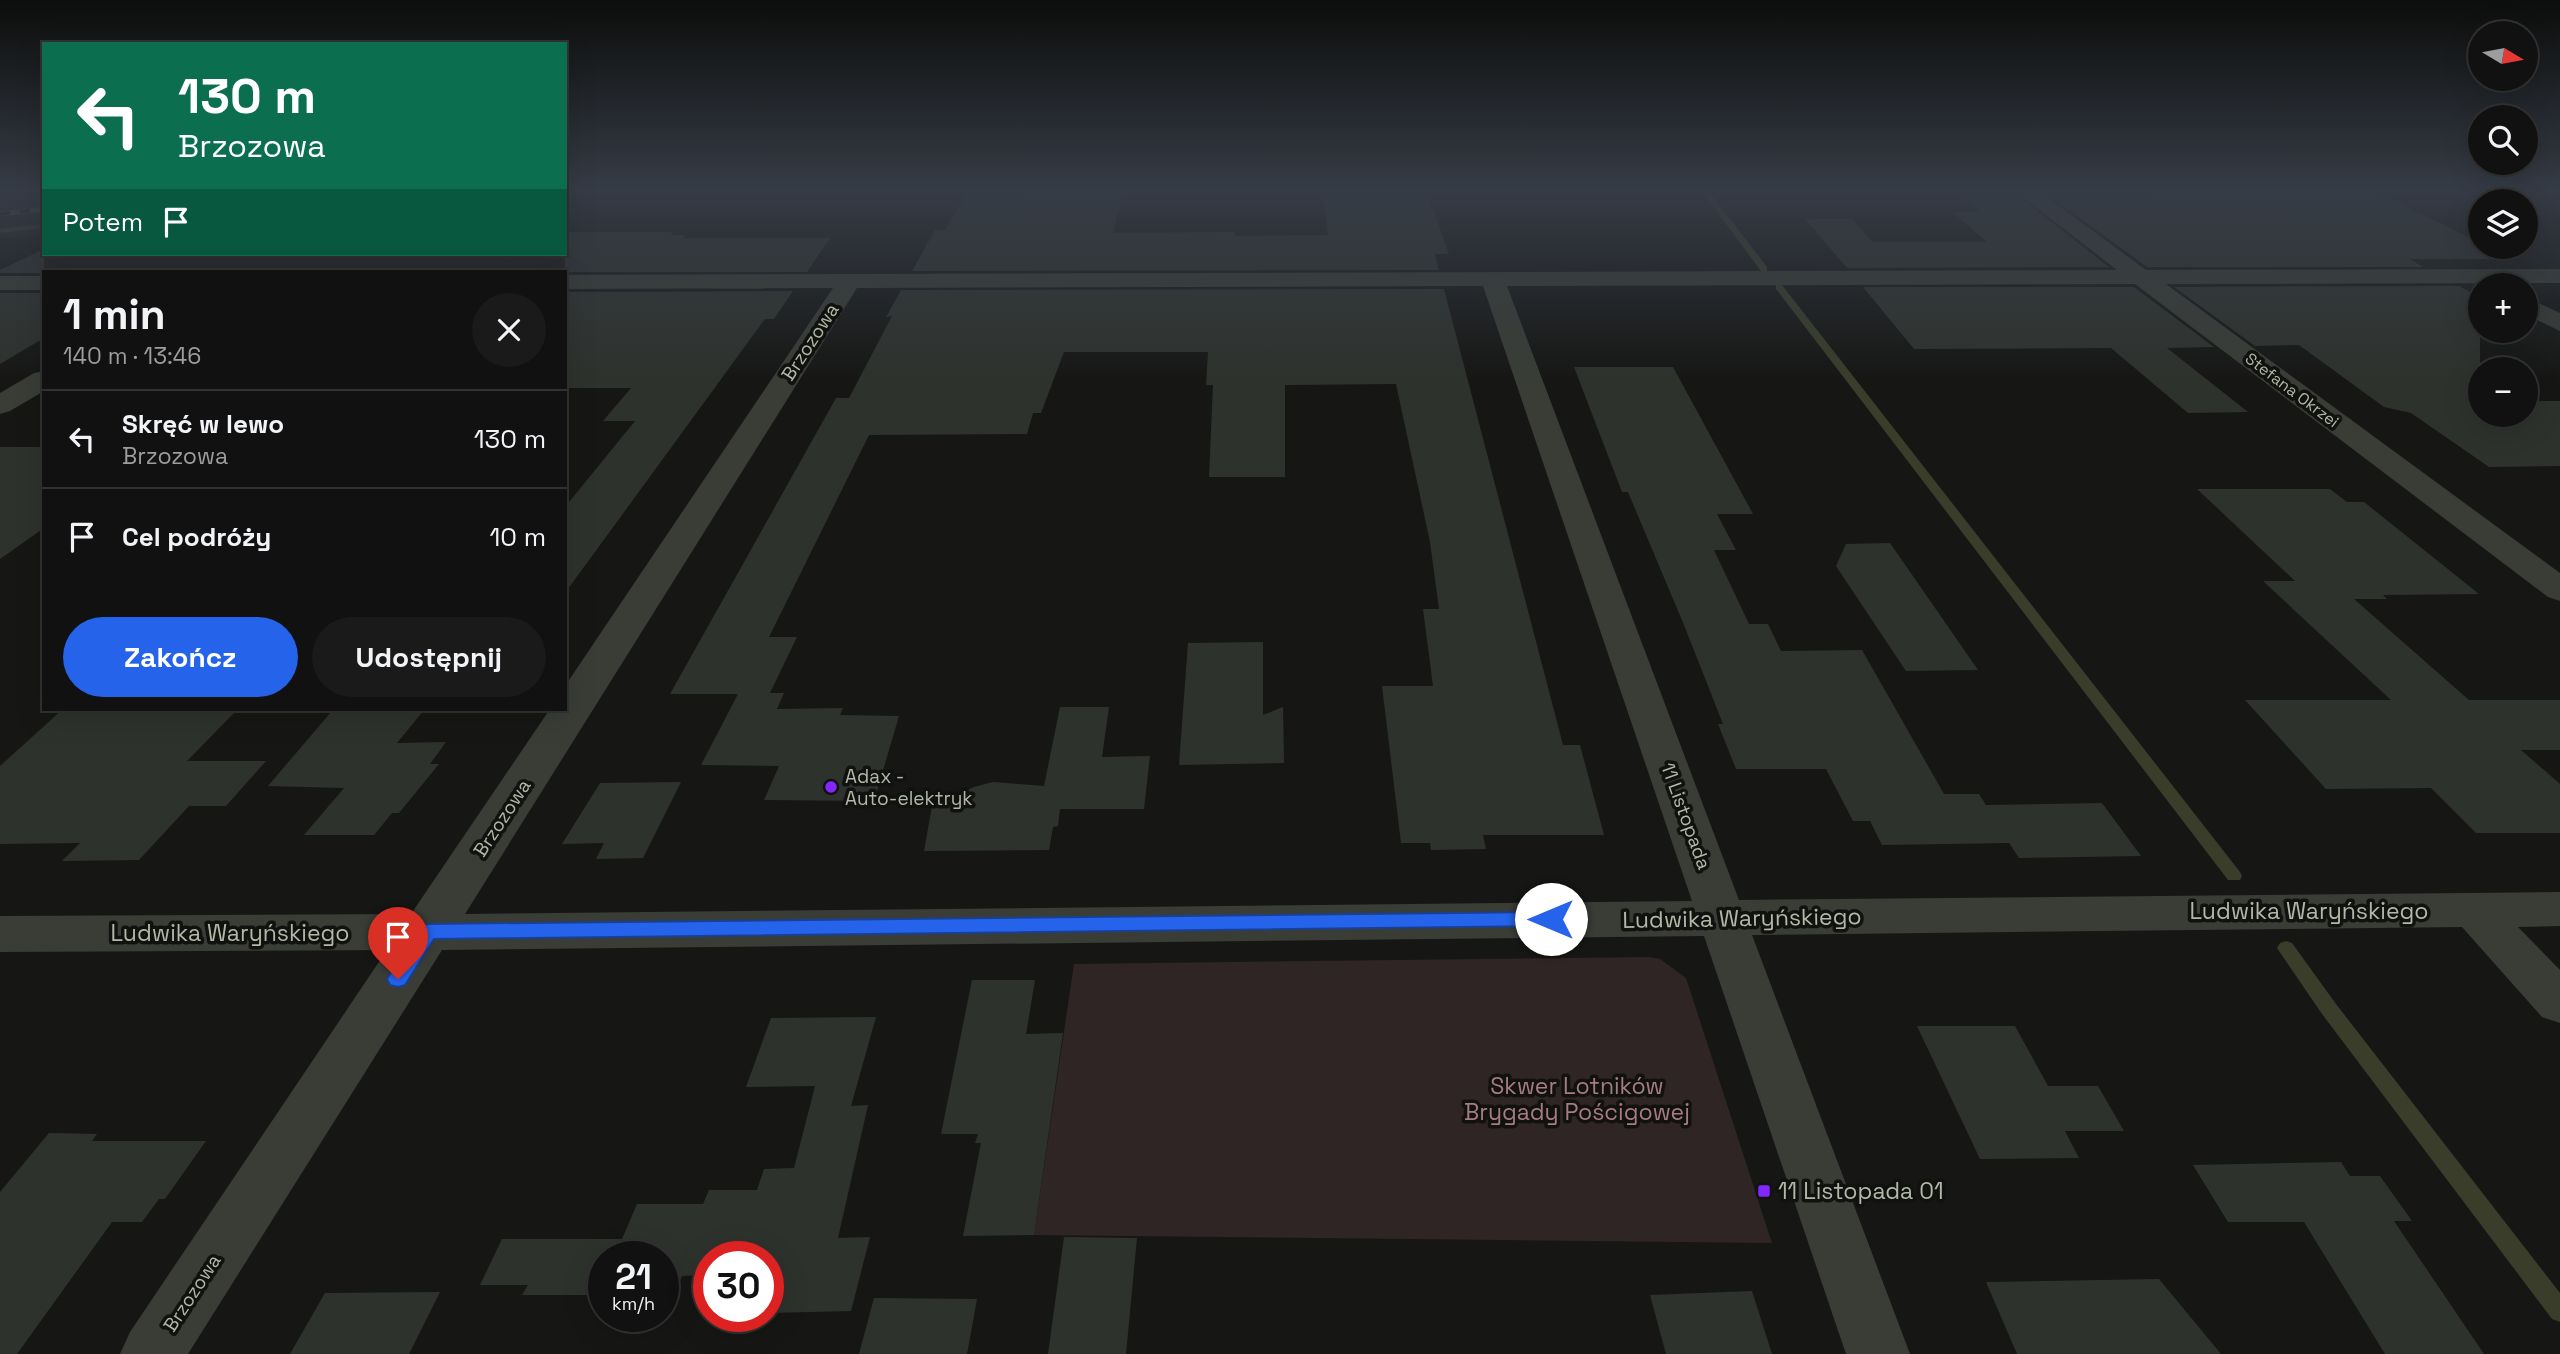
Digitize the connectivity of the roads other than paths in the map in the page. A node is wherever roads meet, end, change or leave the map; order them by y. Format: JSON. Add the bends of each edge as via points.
{"nodes":[{"id":1,"x":2108,"y":253,"type":"edge"},
{"id":2,"x":2138,"y":276,"type":"junction"},
{"id":3,"x":2560,"y":276,"type":"edge"},
{"id":4,"x":2538,"y":277,"type":"edge"},
{"id":5,"x":1492,"y":278,"type":"junction"},
{"id":6,"x":2468,"y":280,"type":"edge"},
{"id":7,"x":850,"y":281,"type":"junction"},
{"id":8,"x":567,"y":282,"type":"edge"},
{"id":9,"x":0,"y":283,"type":"edge"},
{"id":10,"x":42,"y":283,"type":"edge"},
{"id":11,"x":2538,"y":311,"type":"edge"},
{"id":12,"x":2560,"y":323,"type":"edge"},
{"id":13,"x":42,"y":380,"type":"edge"},
{"id":14,"x":0,"y":405,"type":"edge"},
{"id":15,"x":2560,"y":590,"type":"edge"},
{"id":16,"x":2560,"y":909,"type":"edge"},
{"id":17,"x":2474,"y":910,"type":"junction"},
{"id":18,"x":1723,"y":918,"type":"junction"},
{"id":19,"x":428,"y":931,"type":"junction"},
{"id":20,"x":0,"y":934,"type":"edge"},
{"id":21,"x":2560,"y":1003,"type":"edge"},
{"id":22,"x":152,"y":1354,"type":"edge"},
{"id":23,"x":1878,"y":1354,"type":"edge"}],
"edges":[{"from":1,"to":2,"type":"street","name":"Stefana Okrzei"},
{"from":2,"to":5,"type":"street"},
{"from":2,"to":6,"type":"street"},
{"from":2,"to":15,"type":"street","name":"Stefana Okrzei"},
{"from":3,"to":4,"type":"street"},
{"from":5,"to":7,"type":"street"},
{"from":5,"to":18,"type":"street","name":"11 Listopada"},
{"from":7,"to":8,"type":"street"},
{"from":7,"to":19,"type":"street","name":"Brzozowa"},
{"from":9,"to":10,"type":"street"},
{"from":11,"to":12,"type":"street"},
{"from":13,"to":14,"type":"street"},
{"from":16,"to":17,"type":"street","name":"Ludwika Waryńskiego"},
{"from":17,"to":18,"type":"street","name":"Ludwika Waryńskiego"},
{"from":17,"to":21,"type":"street"},
{"from":18,"to":19,"type":"street","name":"Ludwika Waryńskiego"},
{"from":18,"to":23,"type":"street","name":"11 Listopada"},
{"from":19,"to":20,"type":"street","name":"Ludwika Waryńskiego"},
{"from":19,"to":22,"type":"street","name":"Brzozowa"}]}
